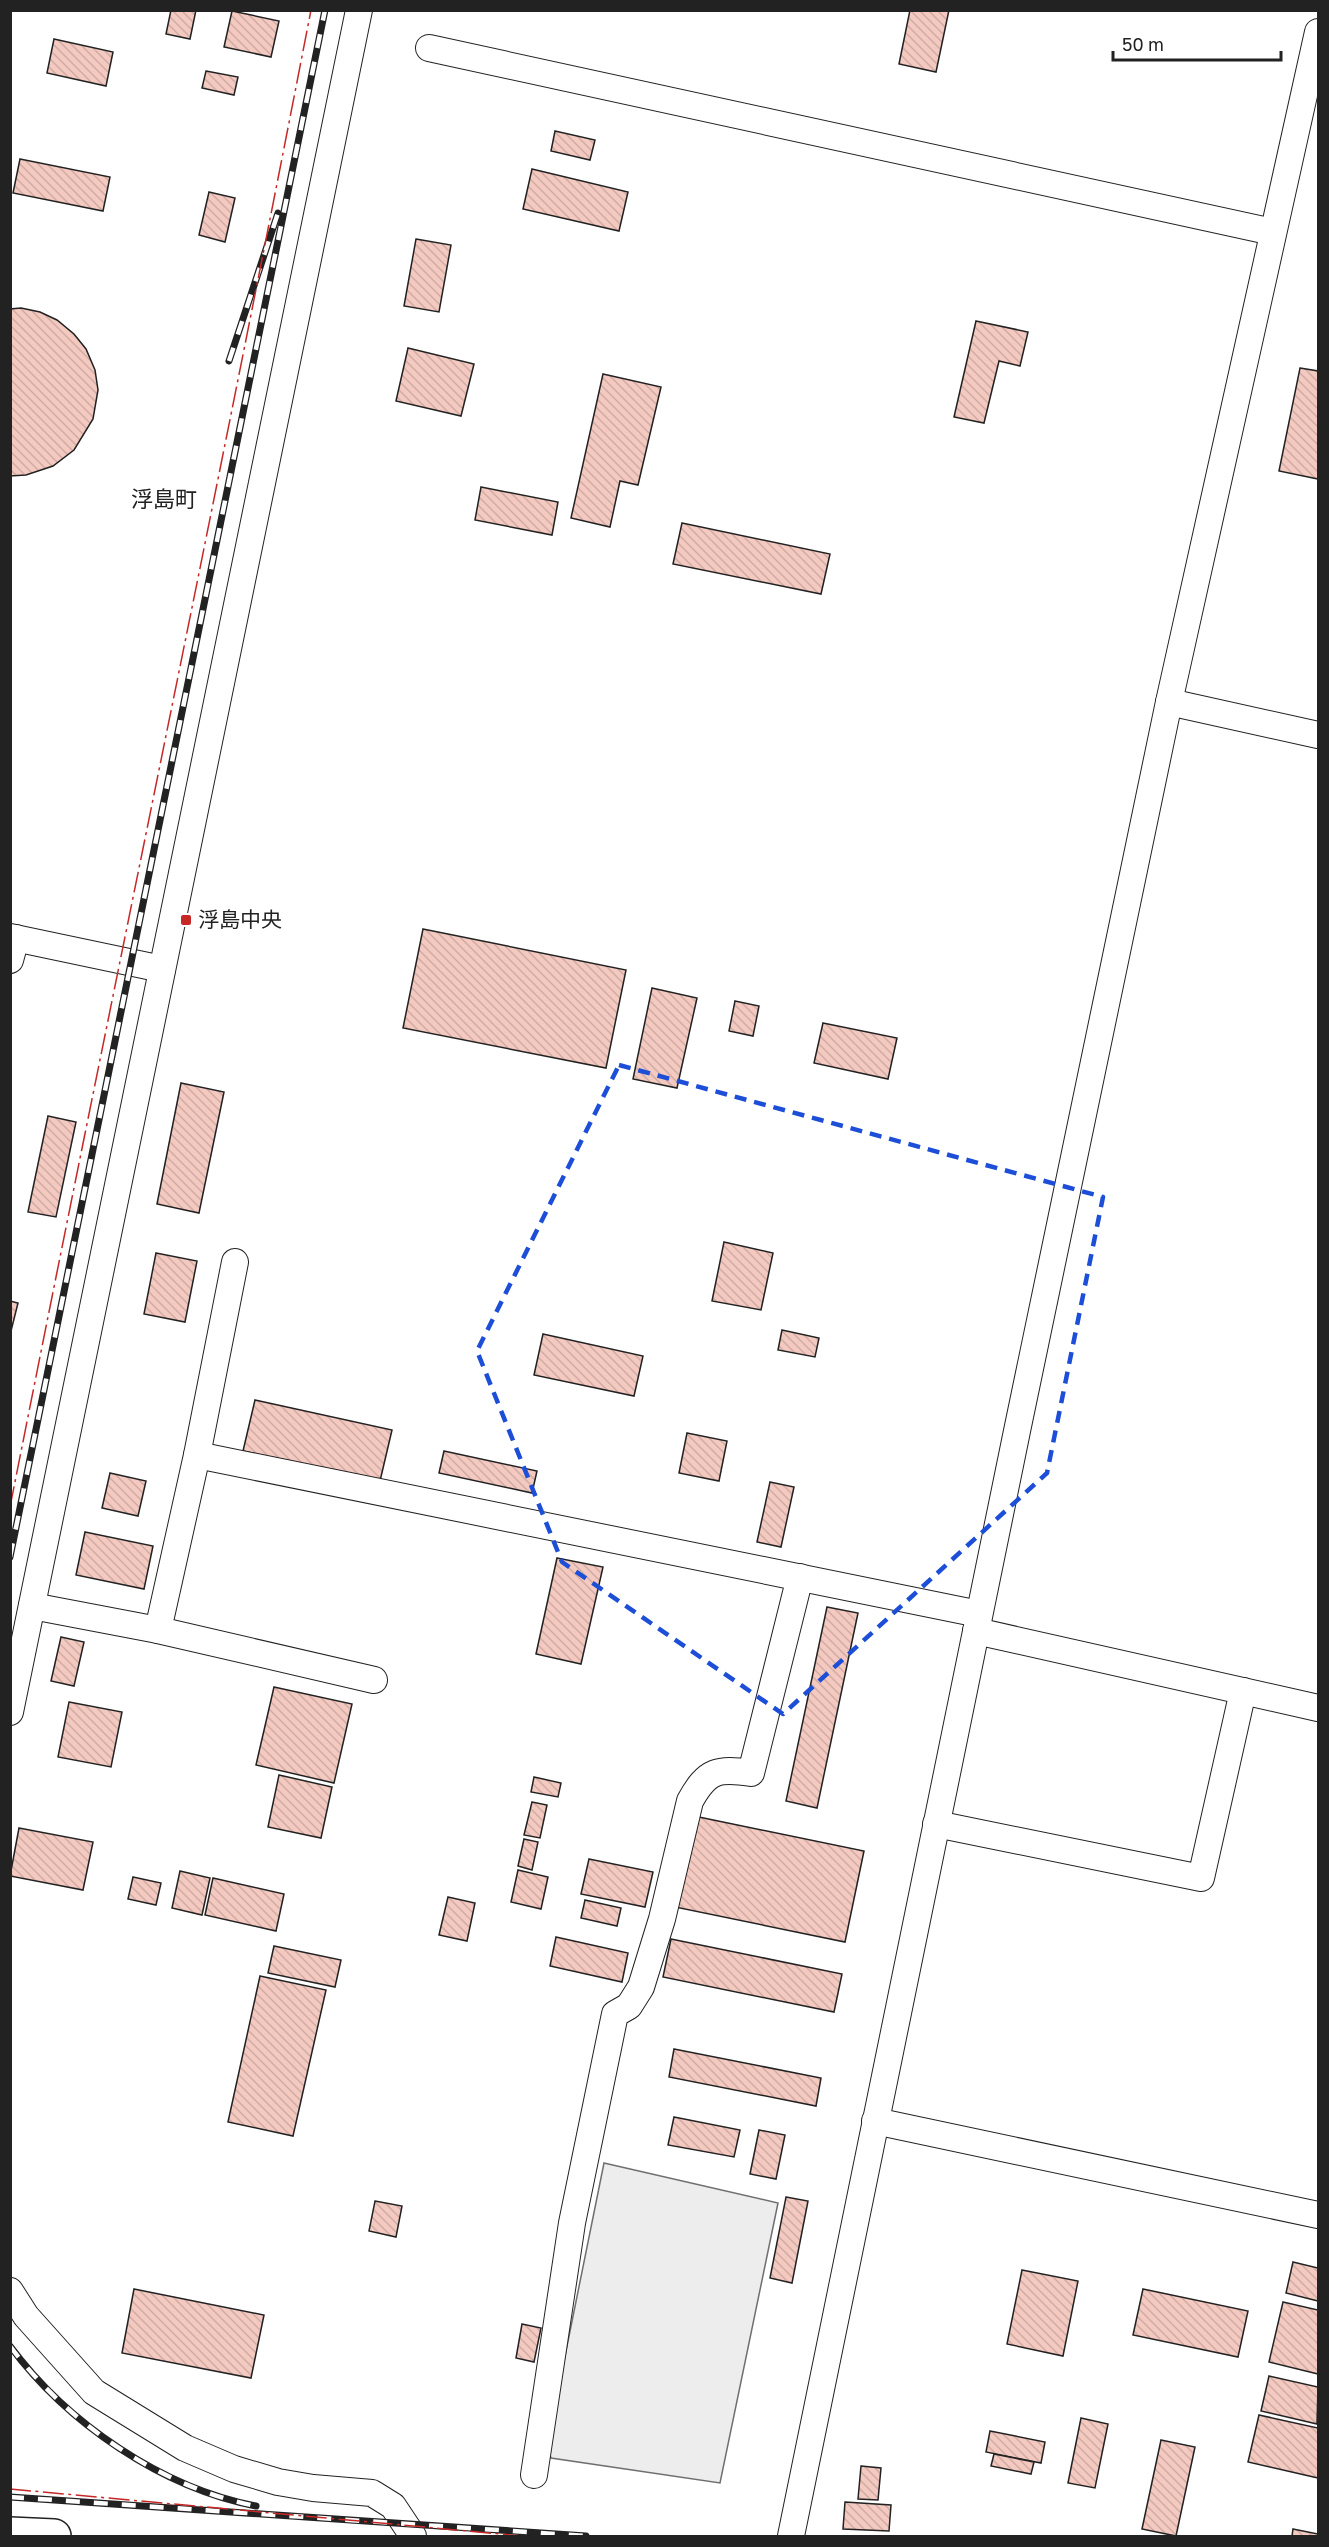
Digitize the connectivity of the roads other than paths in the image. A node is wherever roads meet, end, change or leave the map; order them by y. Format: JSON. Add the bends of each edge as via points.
{"nodes":[{"id":1,"x":359,"y":10,"type":"edge"},
{"id":2,"x":1318,"y":32,"type":"edge"},
{"id":3,"x":429,"y":48,"type":"dead end"},
{"id":4,"x":1273,"y":232,"type":"junction"},
{"id":5,"x":1169,"y":702,"type":"junction"},
{"id":6,"x":1318,"y":735,"type":"edge"},
{"id":7,"x":12,"y":945,"type":"edge"},
{"id":8,"x":162,"y":969,"type":"junction"},
{"id":9,"x":235,"y":1262,"type":"dead end"},
{"id":10,"x":197,"y":1455,"type":"junction"},
{"id":11,"x":800,"y":1577,"type":"junction"},
{"id":12,"x":32,"y":1606,"type":"junction"},
{"id":13,"x":978,"y":1622,"type":"junction"},
{"id":14,"x":159,"y":1630,"type":"junction"},
{"id":15,"x":374,"y":1680,"type":"dead end"},
{"id":16,"x":1243,"y":1691,"type":"junction"},
{"id":17,"x":1318,"y":1708,"type":"edge"},
{"id":18,"x":10,"y":1712,"type":"edge"},
{"id":19,"x":936,"y":1824,"type":"junction"},
{"id":20,"x":875,"y":2121,"type":"junction"},
{"id":21,"x":1318,"y":2215,"type":"edge"},
{"id":22,"x":10,"y":2291,"type":"edge"},
{"id":23,"x":534,"y":2475,"type":"dead end"},
{"id":24,"x":10,"y":2534,"type":"edge"},
{"id":25,"x":54,"y":2536,"type":"edge"},
{"id":26,"x":413,"y":2536,"type":"edge"},
{"id":27,"x":791,"y":2536,"type":"edge"}],
"edges":[{"from":1,"to":8,"type":"street"},
{"from":2,"to":4,"type":"street"},
{"from":3,"to":4,"type":"street"},
{"from":4,"to":5,"type":"street"},
{"from":5,"to":6,"type":"street"},
{"from":5,"to":13,"type":"street"},
{"from":7,"to":8,"type":"street"},
{"from":8,"to":12,"type":"street"},
{"from":9,"to":10,"type":"street"},
{"from":10,"to":11,"type":"street"},
{"from":10,"to":14,"type":"street"},
{"from":11,"to":13,"type":"street"},
{"from":11,"to":23,"type":"street","via":[[752,1773],[729,1769],[711,1774],[699,1785],[690,1801],[641,1987],[629,2006],[615,2014],[572,2223]]},
{"from":12,"to":14,"type":"street"},
{"from":12,"to":18,"type":"street"},
{"from":13,"to":16,"type":"street"},
{"from":13,"to":19,"type":"street"},
{"from":14,"to":15,"type":"street"},
{"from":16,"to":17,"type":"street"},
{"from":16,"to":19,"type":"street","via":[[1201,1878]]},
{"from":19,"to":20,"type":"street"},
{"from":20,"to":21,"type":"street"},
{"from":20,"to":27,"type":"street"},
{"from":22,"to":26,"type":"street","via":[[26,2316],[94,2392],[185,2448],[278,2482],[372,2493],[393,2506]]},
{"from":24,"to":25,"type":"highway"}]}
